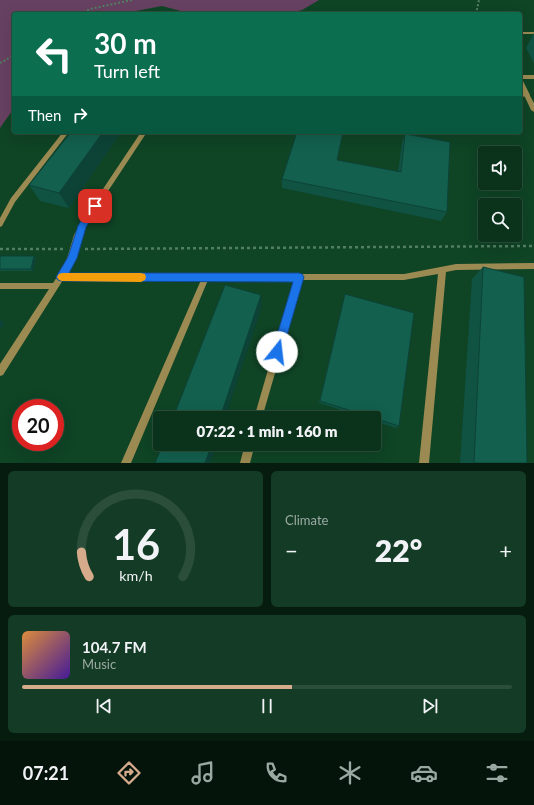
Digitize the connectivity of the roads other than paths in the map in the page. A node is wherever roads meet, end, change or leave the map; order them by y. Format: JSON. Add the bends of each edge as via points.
{"nodes":[{"id":1,"x":522,"y":33,"type":"edge"},
{"id":2,"x":534,"y":33,"type":"edge"},
{"id":3,"x":522,"y":77,"type":"edge"},
{"id":4,"x":534,"y":77,"type":"edge"},
{"id":5,"x":523,"y":95,"type":"edge"},
{"id":6,"x":534,"y":110,"type":"edge"},
{"id":7,"x":64,"y":134,"type":"edge"},
{"id":8,"x":143,"y":134,"type":"edge"},
{"id":9,"x":0,"y":224,"type":"edge"},
{"id":10,"x":534,"y":266,"type":"edge"},
{"id":11,"x":442,"y":270,"type":"junction"},
{"id":12,"x":61,"y":277,"type":"junction"},
{"id":13,"x":206,"y":277,"type":"junction"},
{"id":14,"x":299,"y":277,"type":"junction"},
{"id":15,"x":0,"y":286,"type":"edge"},
{"id":16,"x":54,"y":286,"type":"junction"},
{"id":17,"x":0,"y":372,"type":"edge"},
{"id":18,"x":260,"y":411,"type":"edge"},
{"id":19,"x":248,"y":451,"type":"edge"},
{"id":20,"x":126,"y":463,"type":"edge"},
{"id":21,"x":244,"y":463,"type":"edge"},
{"id":22,"x":424,"y":463,"type":"edge"}],
"edges":[{"from":1,"to":2,"type":"lane"},
{"from":3,"to":4,"type":"lane"},
{"from":5,"to":6,"type":"street"},
{"from":7,"to":9,"type":"lane","via":[[13,200]]},
{"from":8,"to":12,"type":"lane","via":[[85,221],[68,266]]},
{"from":10,"to":11,"type":"lane","via":[[464,266]]},
{"from":11,"to":14,"type":"lane","via":[[404,277]]},
{"from":11,"to":22,"type":"lane"},
{"from":12,"to":13,"type":"lane"},
{"from":12,"to":16,"type":"lane"},
{"from":13,"to":14,"type":"lane"},
{"from":13,"to":20,"type":"lane"},
{"from":14,"to":18,"type":"lane"},
{"from":15,"to":16,"type":"lane"},
{"from":16,"to":17,"type":"lane"},
{"from":19,"to":21,"type":"lane"}]}
